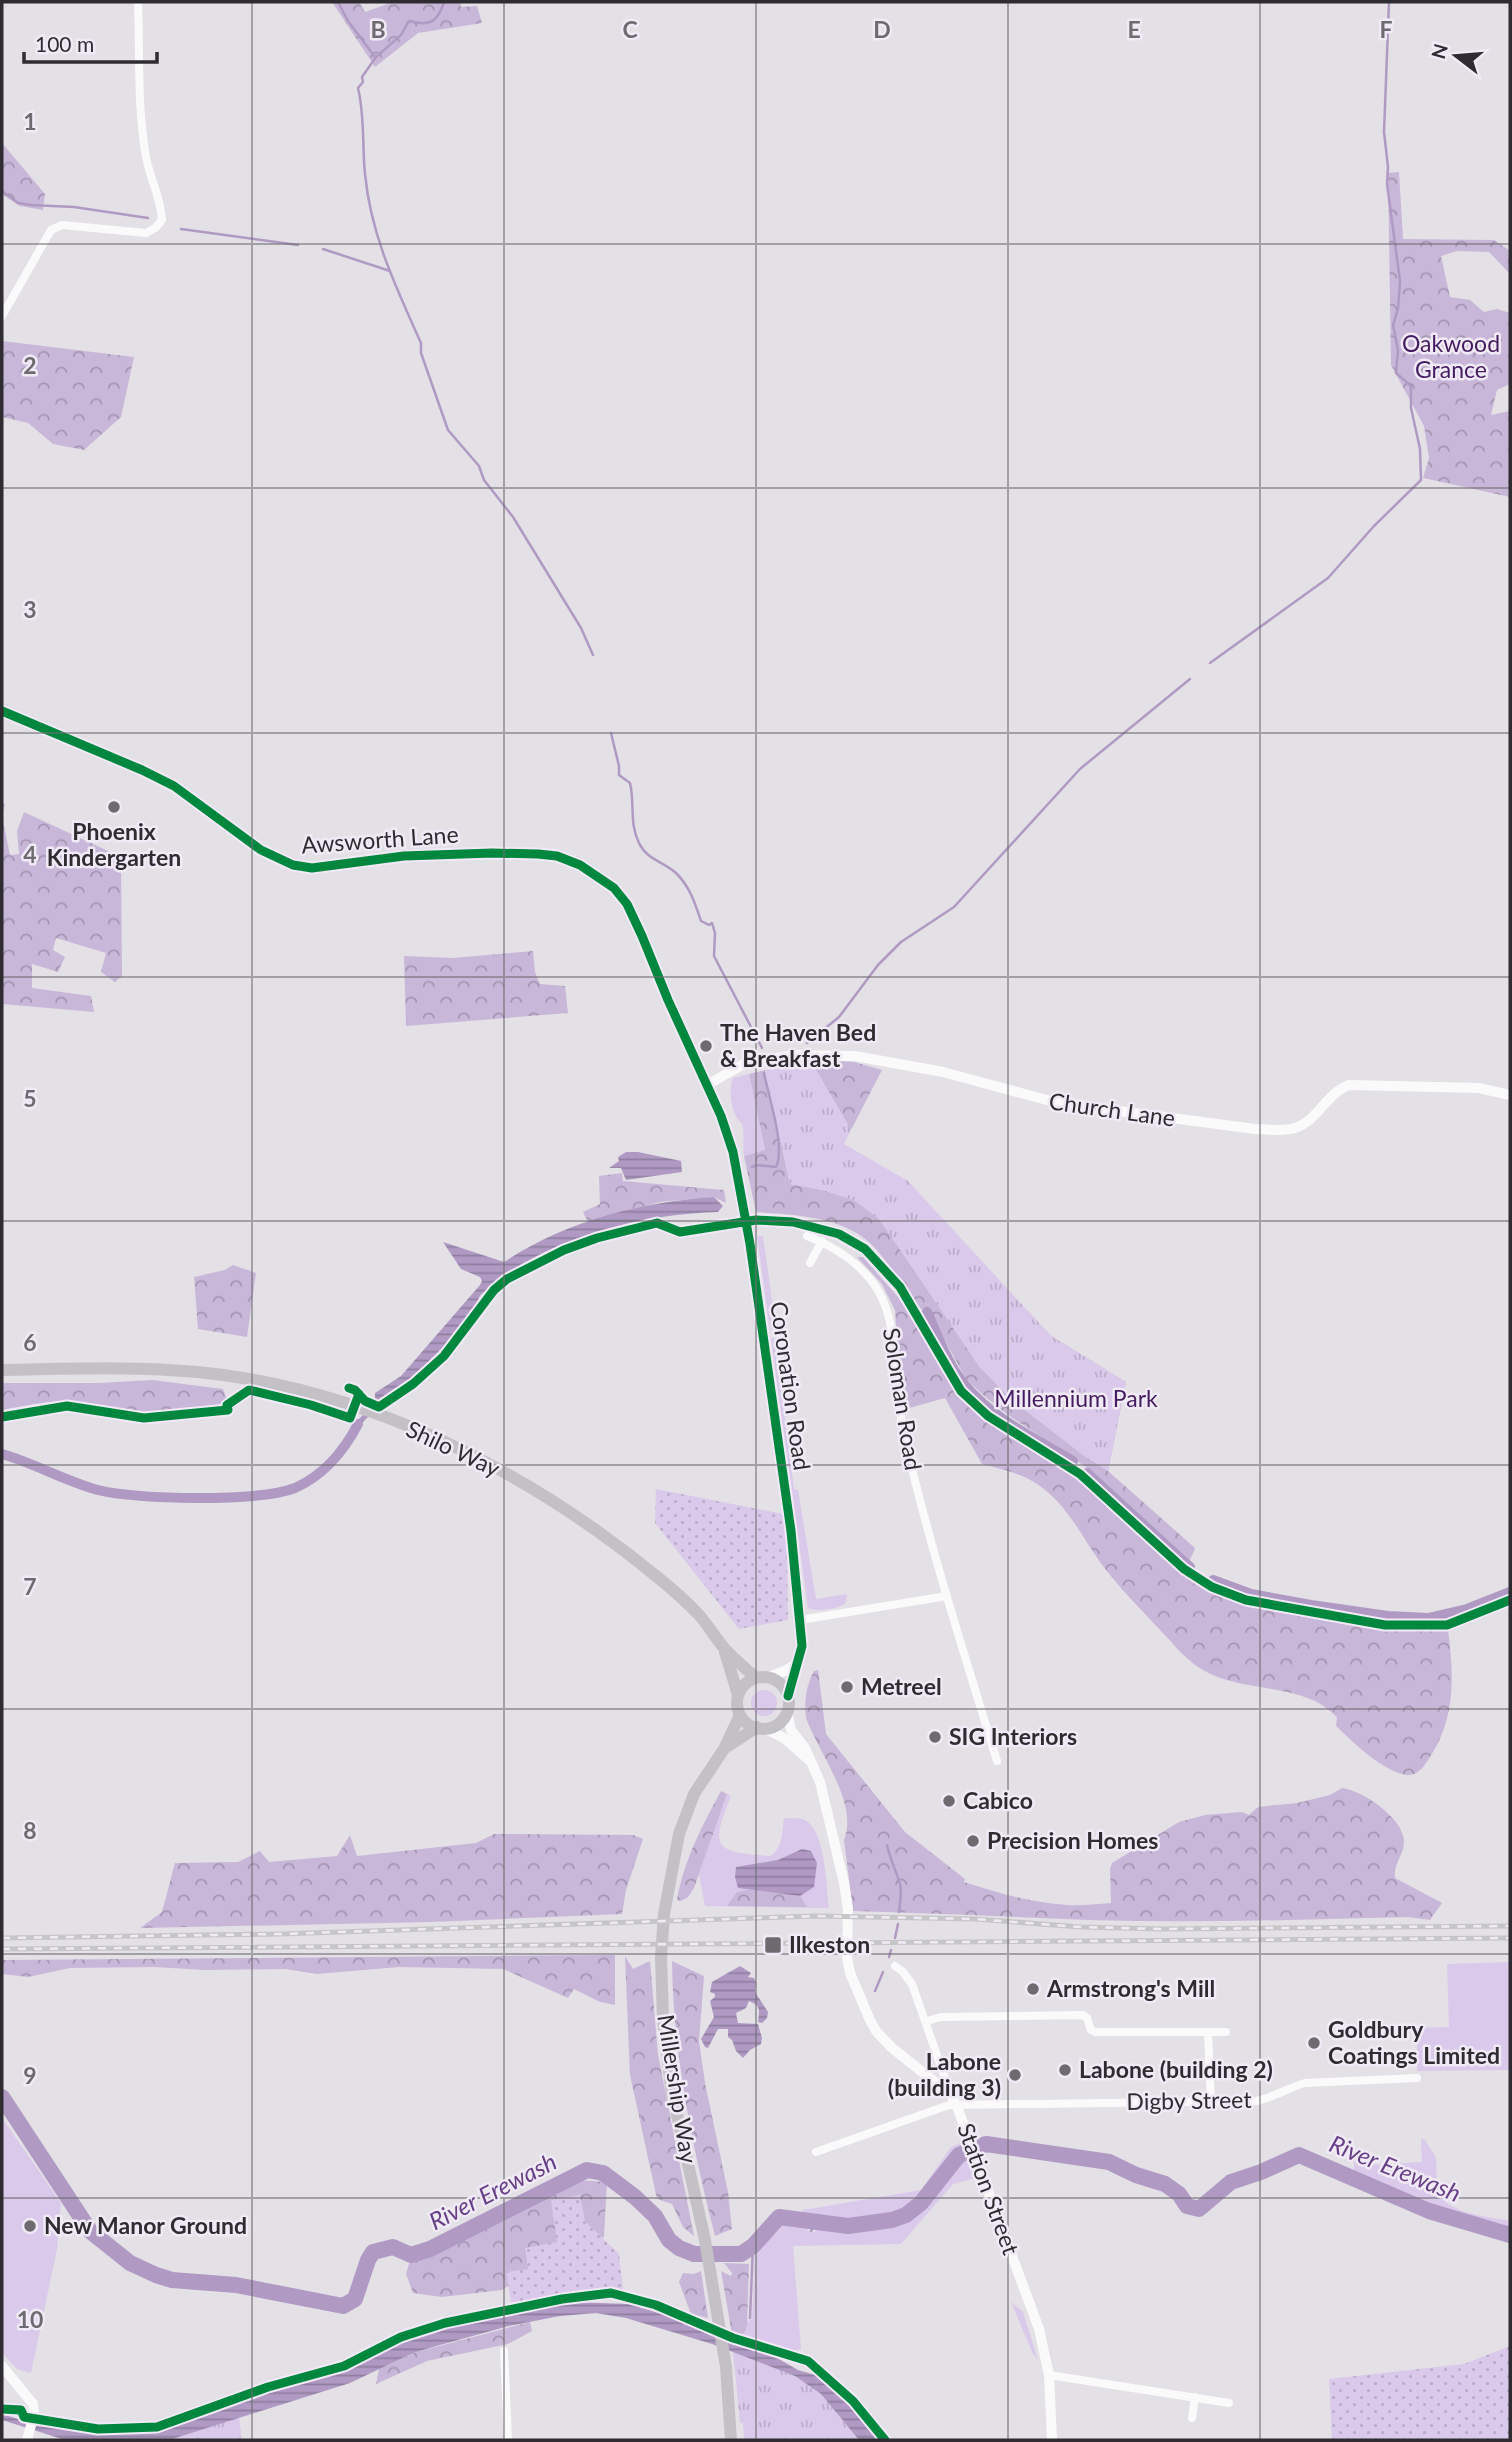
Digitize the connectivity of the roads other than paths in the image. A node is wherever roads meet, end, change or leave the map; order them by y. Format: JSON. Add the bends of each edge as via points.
{"nodes":[{"id":1,"x":138,"y":2,"type":"edge"},
{"id":2,"x":2,"y":316,"type":"edge"},
{"id":3,"x":2,"y":711,"type":"edge"},
{"id":4,"x":707,"y":1085,"type":"junction"},
{"id":5,"x":1510,"y":1095,"type":"edge"},
{"id":6,"x":807,"y":1236,"type":"dead end"},
{"id":7,"x":822,"y":1241,"type":"junction"},
{"id":8,"x":810,"y":1263,"type":"dead end"},
{"id":9,"x":2,"y":1370,"type":"edge"},
{"id":10,"x":947,"y":1596,"type":"junction"},
{"id":11,"x":800,"y":1620,"type":"junction"},
{"id":12,"x":723,"y":1647,"type":"junction"},
{"id":13,"x":799,"y":1662,"type":"junction"},
{"id":14,"x":762,"y":1677,"type":"junction"},
{"id":15,"x":738,"y":1695,"type":"junction"},
{"id":16,"x":788,"y":1696,"type":"junction"},
{"id":17,"x":787,"y":1712,"type":"junction"},
{"id":18,"x":740,"y":1715,"type":"junction"},
{"id":19,"x":761,"y":1728,"type":"junction"},
{"id":20,"x":724,"y":1749,"type":"junction"},
{"id":21,"x":996,"y":1761,"type":"dead end"},
{"id":22,"x":812,"y":1763,"type":"junction"},
{"id":23,"x":895,"y":1966,"type":"dead end"},
{"id":24,"x":927,"y":2021,"type":"junction"},
{"id":25,"x":1226,"y":2032,"type":"dead end"},
{"id":26,"x":1208,"y":2033,"type":"junction"},
{"id":27,"x":1418,"y":2078,"type":"dead end"},
{"id":28,"x":954,"y":2100,"type":"junction"},
{"id":29,"x":1211,"y":2102,"type":"junction"},
{"id":30,"x":816,"y":2152,"type":"dead end"},
{"id":31,"x":504,"y":2351,"type":"dead end"},
{"id":32,"x":2,"y":2365,"type":"edge"},
{"id":33,"x":1049,"y":2375,"type":"junction"},
{"id":34,"x":1195,"y":2397,"type":"junction"},
{"id":35,"x":1229,"y":2403,"type":"dead end"},
{"id":36,"x":1192,"y":2418,"type":"dead end"},
{"id":37,"x":27,"y":2440,"type":"edge"},
{"id":38,"x":508,"y":2440,"type":"edge"},
{"id":39,"x":731,"y":2440,"type":"edge"},
{"id":40,"x":1052,"y":2440,"type":"edge"}],
"edges":[{"from":1,"to":2,"type":"street","via":[[146,159],[162,220],[146,233],[62,225],[51,230]]},
{"from":3,"to":4,"type":"street","name":"Awsworth Lane","via":[[174,786],[255,846],[293,865],[312,868],[404,856],[508,852],[557,856],[580,865],[608,882],[627,904]]},
{"from":4,"to":5,"type":"street","name":"Church Lane","via":[[752,1062],[795,1055],[855,1056],[943,1072],[1069,1105],[1278,1130],[1303,1125],[1335,1092],[1349,1085],[1479,1088]]},
{"from":4,"to":11,"type":"street","name":"Coronation Road","via":[[733,1152],[750,1244]]},
{"from":6,"to":7,"type":"street","name":"Soloman Road"},
{"from":7,"to":8,"type":"street"},
{"from":7,"to":10,"type":"street","name":"Soloman Road","via":[[844,1253],[865,1275],[886,1309],[903,1434]]},
{"from":9,"to":12,"type":"main road","name":"Shilo Way","via":[[220,1375],[313,1394],[405,1426],[486,1463],[586,1523],[677,1594]]},
{"from":10,"to":11,"type":"street"},
{"from":10,"to":21,"type":"street","name":"Soloman Road"},
{"from":11,"to":13,"type":"street","name":"Coronation Road"},
{"from":12,"to":14,"type":"main road","name":"Shilo Way"},
{"from":12,"to":15,"type":"main road","name":"Shilo Way"},
{"from":13,"to":14,"type":"street"},
{"from":13,"to":16,"type":"street","name":"Coronation Road"},
{"from":14,"to":15,"type":"main road","via":[[747,1682]]},
{"from":14,"to":16,"type":"main road","via":[[783,1687]]},
{"from":15,"to":18,"type":"main road"},
{"from":16,"to":17,"type":"main road"},
{"from":17,"to":19,"type":"main road","via":[[780,1722]]},
{"from":17,"to":22,"type":"street","via":[[791,1730]]},
{"from":18,"to":19,"type":"main road"},
{"from":18,"to":20,"type":"main road","name":"Millership Way"},
{"from":19,"to":20,"type":"main road","name":"Millership Way"},
{"from":19,"to":22,"type":"street","via":[[784,1738]]},
{"from":20,"to":39,"type":"main road","name":"Millership Way","via":[[701,1782],[682,1824],[664,1914],[661,1958],[671,2088],[719,2318]]},
{"from":22,"to":28,"type":"street","name":"Station Street","via":[[848,1909],[850,1973],[872,2025],[883,2039]]},
{"from":23,"to":24,"type":"street","name":"Station Street","via":[[912,1984]]},
{"from":24,"to":26,"type":"street","via":[[1083,2015],[1095,2032]]},
{"from":24,"to":28,"type":"street","name":"Station Street"},
{"from":25,"to":26,"type":"street"},
{"from":26,"to":29,"type":"street"},
{"from":27,"to":29,"type":"street","name":"Digby Street","via":[[1314,2082],[1257,2101]]},
{"from":28,"to":29,"type":"street","name":"Digby Street"},
{"from":28,"to":30,"type":"street","name":"Digby Street"},
{"from":28,"to":33,"type":"street","name":"Station Street","via":[[1039,2329]]},
{"from":31,"to":38,"type":"street"},
{"from":32,"to":37,"type":"street","via":[[34,2409]]},
{"from":33,"to":34,"type":"street"},
{"from":33,"to":40,"type":"street","name":"Station Street"},
{"from":34,"to":35,"type":"street"},
{"from":34,"to":36,"type":"street"}]}
